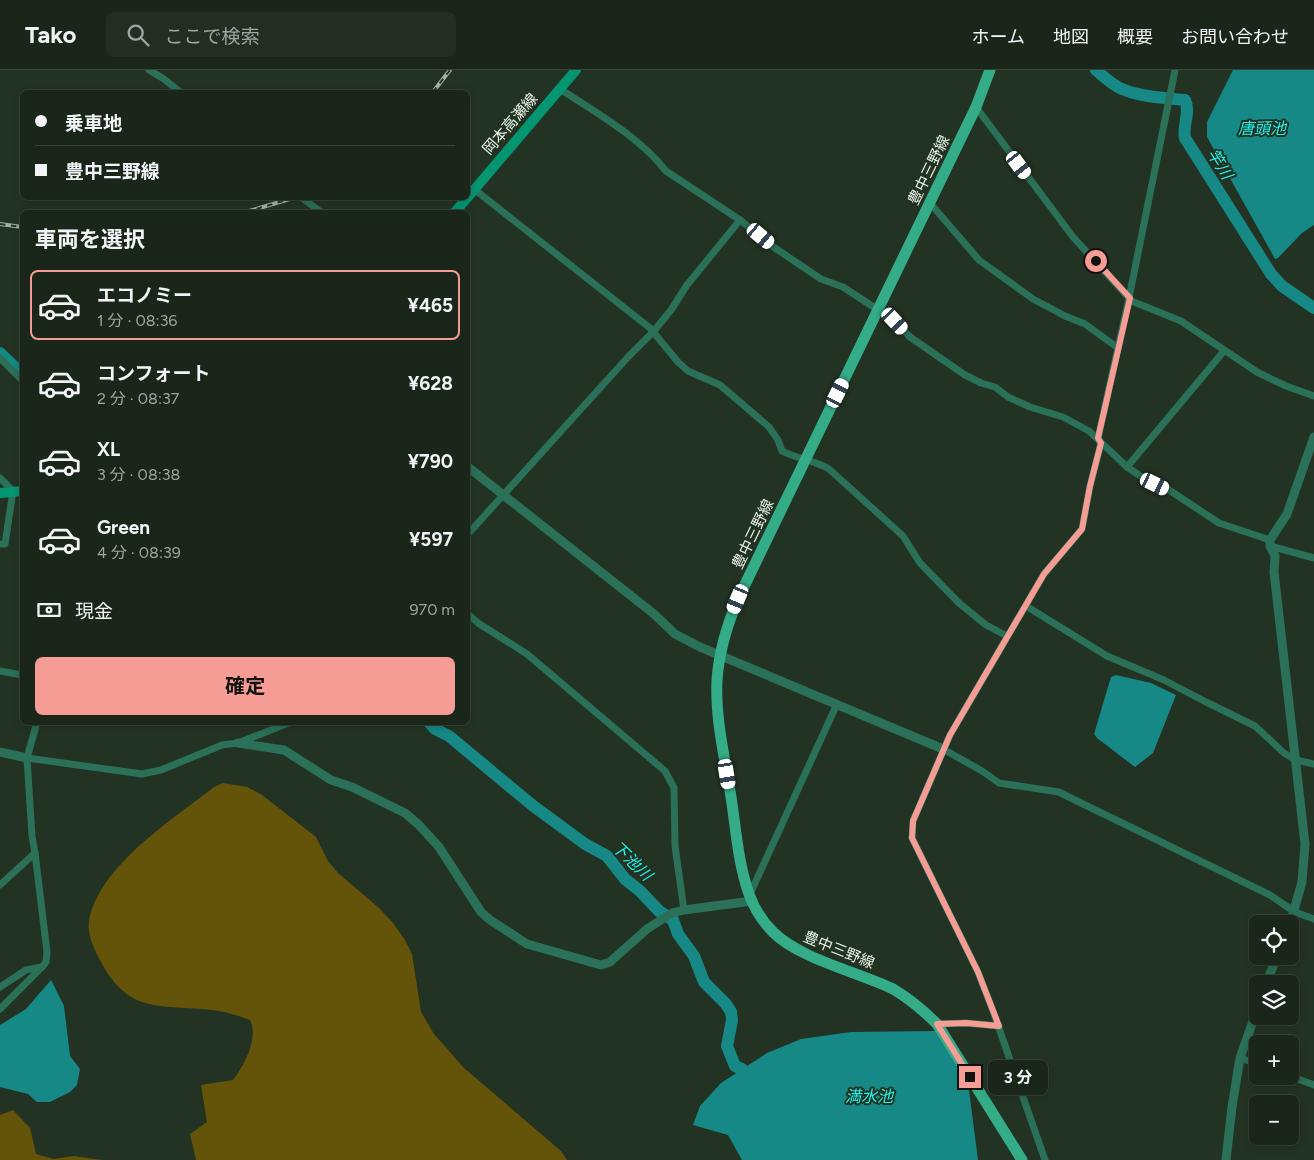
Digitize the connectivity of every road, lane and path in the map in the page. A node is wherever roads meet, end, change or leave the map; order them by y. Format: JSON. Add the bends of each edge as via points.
{"nodes":[{"id":1,"x":148,"y":70,"type":"edge"},
{"id":2,"x":576,"y":70,"type":"edge"},
{"id":3,"x":990,"y":70,"type":"edge"},
{"id":4,"x":1175,"y":70,"type":"edge"},
{"id":5,"x":560,"y":89,"type":"junction"},
{"id":6,"x":178,"y":90,"type":"edge"},
{"id":7,"x":976,"y":107,"type":"junction"},
{"id":8,"x":470,"y":193,"type":"edge"},
{"id":9,"x":470,"y":195,"type":"edge"},
{"id":10,"x":305,"y":200,"type":"edge"},
{"id":11,"x":464,"y":200,"type":"edge"},
{"id":12,"x":930,"y":203,"type":"junction"},
{"id":13,"x":318,"y":210,"type":"edge"},
{"id":14,"x":457,"y":210,"type":"edge"},
{"id":15,"x":740,"y":220,"type":"junction"},
{"id":16,"x":1129,"y":299,"type":"junction"},
{"id":17,"x":878,"y":310,"type":"junction"},
{"id":18,"x":654,"y":331,"type":"junction"},
{"id":19,"x":1118,"y":348,"type":"junction"},
{"id":20,"x":1224,"y":351,"type":"junction"},
{"id":21,"x":0,"y":358,"type":"edge"},
{"id":22,"x":20,"y":378,"type":"edge"},
{"id":23,"x":1314,"y":396,"type":"edge"},
{"id":24,"x":1314,"y":437,"type":"edge"},
{"id":25,"x":1100,"y":441,"type":"junction"},
{"id":26,"x":806,"y":460,"type":"junction"},
{"id":27,"x":1127,"y":467,"type":"junction"},
{"id":28,"x":470,"y":469,"type":"edge"},
{"id":29,"x":0,"y":478,"type":"edge"},
{"id":30,"x":18,"y":491,"type":"edge"},
{"id":31,"x":0,"y":493,"type":"edge"},
{"id":32,"x":504,"y":495,"type":"junction"},
{"id":33,"x":470,"y":532,"type":"edge"},
{"id":34,"x":1270,"y":543,"type":"junction"},
{"id":35,"x":0,"y":544,"type":"edge"},
{"id":36,"x":1314,"y":558,"type":"edge"},
{"id":37,"x":1026,"y":606,"type":"junction"},
{"id":38,"x":470,"y":616,"type":"edge"},
{"id":39,"x":1007,"y":636,"type":"junction"},
{"id":40,"x":720,"y":655,"type":"junction"},
{"id":41,"x":0,"y":671,"type":"edge"},
{"id":42,"x":20,"y":675,"type":"edge"},
{"id":43,"x":837,"y":704,"type":"junction"},
{"id":44,"x":36,"y":725,"type":"edge"},
{"id":45,"x":283,"y":725,"type":"edge"},
{"id":46,"x":238,"y":743,"type":"junction"},
{"id":47,"x":943,"y":749,"type":"junction"},
{"id":48,"x":0,"y":752,"type":"edge"},
{"id":49,"x":27,"y":758,"type":"junction"},
{"id":50,"x":1296,"y":760,"type":"junction"},
{"id":51,"x":1314,"y":764,"type":"edge"},
{"id":52,"x":35,"y":853,"type":"junction"},
{"id":53,"x":0,"y":885,"type":"edge"},
{"id":54,"x":750,"y":898,"type":"junction"},
{"id":55,"x":684,"y":910,"type":"junction"},
{"id":56,"x":1295,"y":912,"type":"junction"},
{"id":57,"x":1294,"y":915,"type":"edge"},
{"id":58,"x":1314,"y":919,"type":"edge"},
{"id":59,"x":42,"y":967,"type":"junction"},
{"id":60,"x":0,"y":987,"type":"edge"},
{"id":61,"x":0,"y":1009,"type":"edge"},
{"id":62,"x":937,"y":1024,"type":"junction"},
{"id":63,"x":1252,"y":1025,"type":"edge"},
{"id":64,"x":999,"y":1026,"type":"junction"},
{"id":65,"x":1240,"y":1058,"type":"junction"},
{"id":66,"x":1249,"y":1061,"type":"edge"},
{"id":67,"x":1299,"y":1079,"type":"edge"},
{"id":68,"x":1314,"y":1085,"type":"edge"},
{"id":69,"x":1022,"y":1160,"type":"edge"},
{"id":70,"x":1045,"y":1160,"type":"edge"},
{"id":71,"x":1226,"y":1160,"type":"edge"}],
"edges":[{"from":1,"to":6,"type":"street"},
{"from":2,"to":5,"type":"main road","name":"岡本高瀬線"},
{"from":3,"to":7,"type":"main road","name":"豊中三野線"},
{"from":4,"to":16,"type":"street"},
{"from":5,"to":8,"type":"main road","name":"岡本高瀬線"},
{"from":5,"to":15,"type":"street","via":[[612,122],[666,171]]},
{"from":7,"to":12,"type":"main road","name":"豊中三野線"},
{"from":7,"to":16,"type":"street","via":[[1073,237]]},
{"from":9,"to":18,"type":"street"},
{"from":10,"to":13,"type":"street"},
{"from":11,"to":14,"type":"main road","name":"岡本高瀬線"},
{"from":12,"to":17,"type":"main road","name":"豊中三野線"},
{"from":12,"to":19,"type":"street","via":[[979,260],[1033,298],[1085,324]]},
{"from":15,"to":17,"type":"street","via":[[821,280],[843,287]]},
{"from":15,"to":18,"type":"street"},
{"from":16,"to":19,"type":"street"},
{"from":16,"to":20,"type":"street","via":[[1181,322]]},
{"from":17,"to":25,"type":"street","via":[[965,375],[1030,407],[1062,417]]},
{"from":17,"to":26,"type":"main road","name":"豊中三野線"},
{"from":18,"to":26,"type":"street","via":[[688,371],[720,385],[769,427],[782,451]]},
{"from":18,"to":32,"type":"street"},
{"from":19,"to":25,"type":"street"},
{"from":20,"to":23,"type":"street","via":[[1286,386]]},
{"from":20,"to":27,"type":"street"},
{"from":21,"to":22,"type":"street"},
{"from":24,"to":34,"type":"street","via":[[1287,514]]},
{"from":25,"to":27,"type":"street"},
{"from":25,"to":37,"type":"street","via":[[1082,529],[1044,574]]},
{"from":26,"to":39,"type":"street","via":[[829,469],[903,536],[920,563],[959,603],[986,625]]},
{"from":26,"to":40,"type":"main road","name":"豊中三野線","via":[[738,599]]},
{"from":27,"to":34,"type":"street","via":[[1219,523]]},
{"from":28,"to":32,"type":"street"},
{"from":29,"to":30,"type":"street"},
{"from":30,"to":31,"type":"main road"},
{"from":30,"to":35,"type":"street","via":[[5,544]]},
{"from":32,"to":33,"type":"street"},
{"from":32,"to":40,"type":"street","via":[[675,634]]},
{"from":34,"to":36,"type":"street"},
{"from":34,"to":50,"type":"street","via":[[1275,556],[1274,572]]},
{"from":37,"to":39,"type":"street"},
{"from":37,"to":50,"type":"street","via":[[1107,656],[1164,680],[1255,726]]},
{"from":38,"to":55,"type":"street","via":[[527,654],[665,771],[674,788],[675,846]]},
{"from":39,"to":47,"type":"street"},
{"from":40,"to":43,"type":"street"},
{"from":40,"to":54,"type":"main road","name":"豊中三野線","via":[[718,713],[740,857]]},
{"from":41,"to":42,"type":"street"},
{"from":43,"to":47,"type":"street"},
{"from":43,"to":54,"type":"street"},
{"from":44,"to":49,"type":"street"},
{"from":45,"to":46,"type":"street"},
{"from":46,"to":49,"type":"street","via":[[222,745],[161,770],[142,774]]},
{"from":46,"to":55,"type":"street","via":[[284,750],[331,780],[405,813],[439,847],[481,912],[527,944],[601,965],[610,962],[647,928],[672,913]]},
{"from":47,"to":56,"type":"street","via":[[999,783],[1059,792],[1270,895]]},
{"from":47,"to":64,"type":"street","via":[[913,821],[912,838],[978,972]]},
{"from":48,"to":49,"type":"street"},
{"from":49,"to":52,"type":"street"},
{"from":50,"to":51,"type":"street"},
{"from":50,"to":56,"type":"street","via":[[1306,844]]},
{"from":52,"to":53,"type":"street"},
{"from":52,"to":59,"type":"street","via":[[47,952]]},
{"from":54,"to":55,"type":"street"},
{"from":54,"to":62,"type":"main road","name":"豊中三野線","via":[[766,924],[786,943],[893,989],[916,1004]]},
{"from":56,"to":57,"type":"street"},
{"from":56,"to":58,"type":"street"},
{"from":59,"to":60,"type":"street","via":[[26,970]]},
{"from":59,"to":61,"type":"street"},
{"from":62,"to":64,"type":"street"},
{"from":62,"to":69,"type":"main road","name":"豊中三野線"},
{"from":63,"to":65,"type":"street"},
{"from":64,"to":70,"type":"street"},
{"from":65,"to":66,"type":"street"},
{"from":65,"to":71,"type":"street"},
{"from":67,"to":68,"type":"street"}]}
